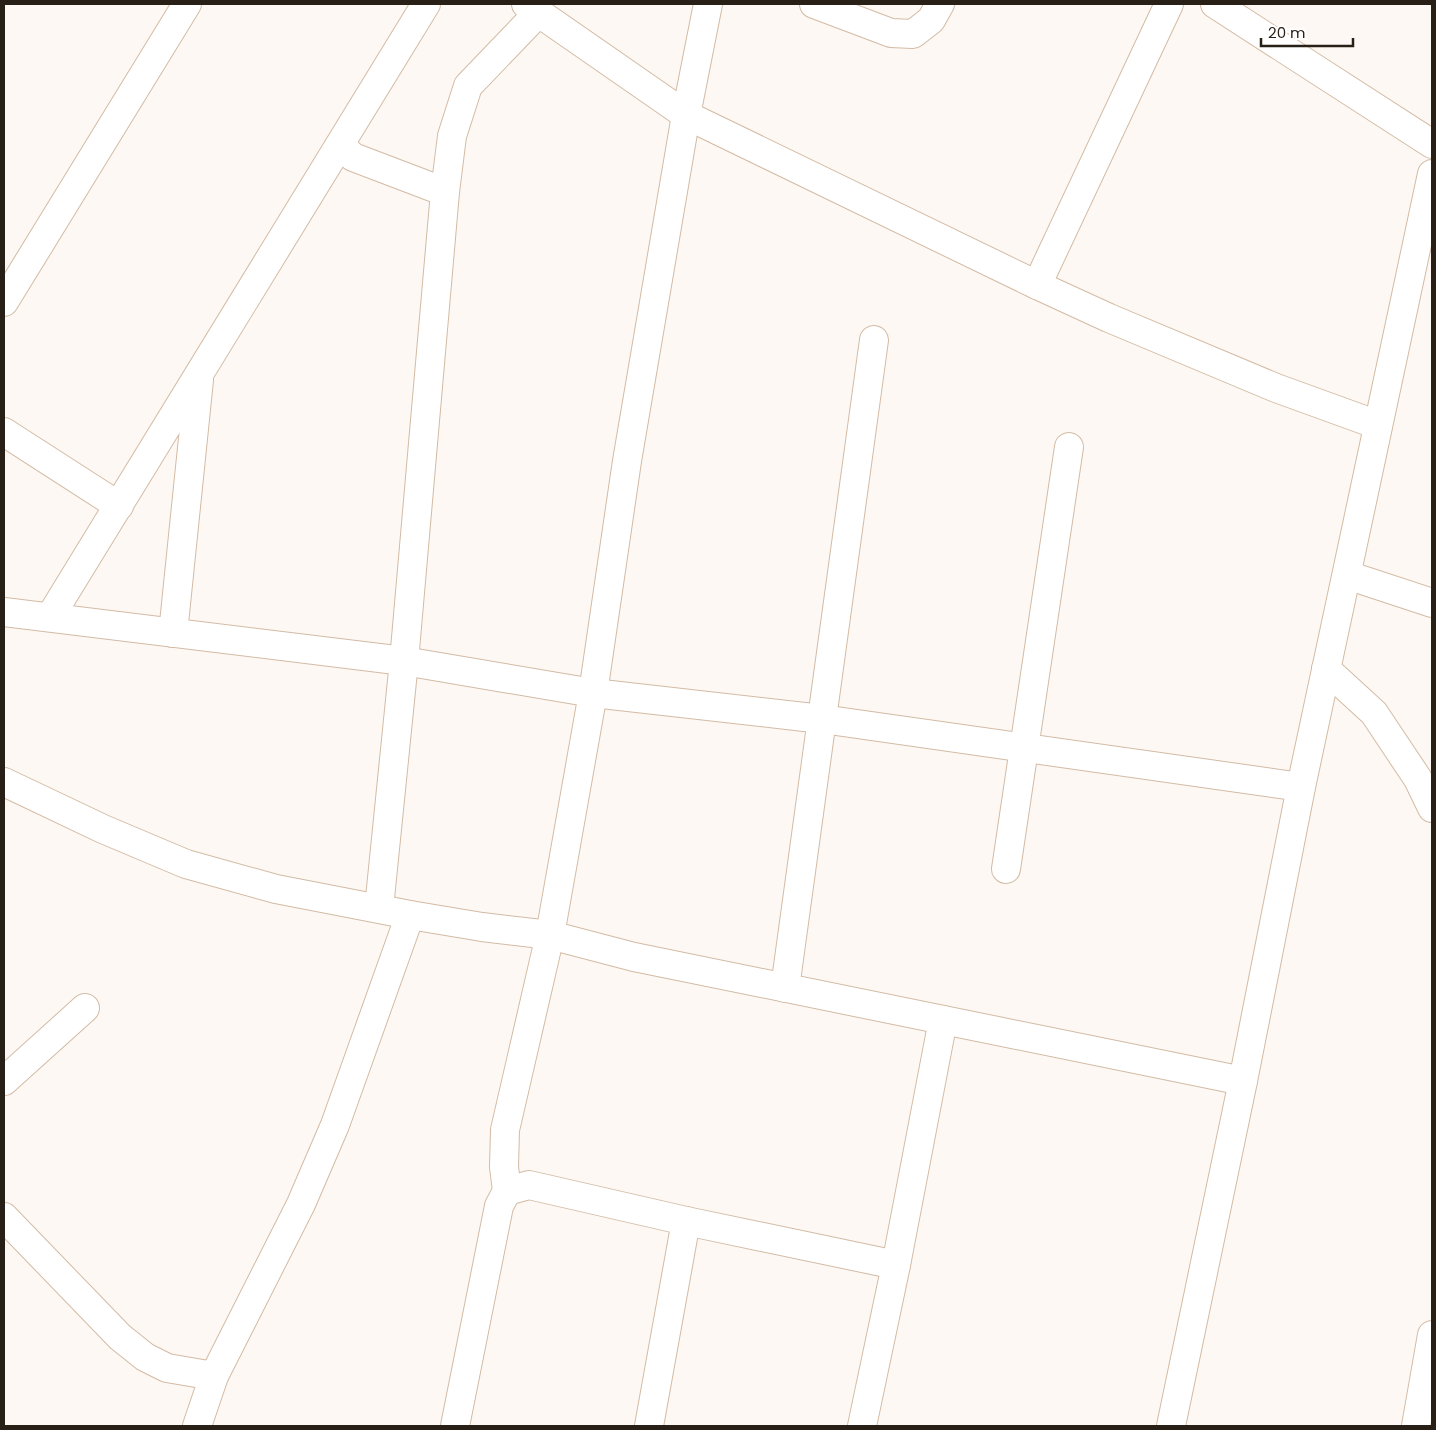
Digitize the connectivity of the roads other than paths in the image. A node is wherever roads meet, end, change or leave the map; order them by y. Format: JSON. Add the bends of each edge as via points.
{"nodes":[{"id":1,"x":187,"y":4,"type":"edge"},
{"id":2,"x":426,"y":4,"type":"edge"},
{"id":3,"x":708,"y":4,"type":"edge"},
{"id":4,"x":814,"y":4,"type":"edge"},
{"id":5,"x":940,"y":4,"type":"edge"},
{"id":6,"x":1169,"y":4,"type":"edge"},
{"id":7,"x":1215,"y":4,"type":"edge"},
{"id":8,"x":532,"y":8,"type":"edge"},
{"id":9,"x":686,"y":116,"type":"junction"},
{"id":10,"x":1432,"y":144,"type":"edge"},
{"id":11,"x":340,"y":145,"type":"junction"},
{"id":12,"x":1432,"y":174,"type":"edge"},
{"id":13,"x":445,"y":192,"type":"junction"},
{"id":14,"x":1430,"y":202,"type":"edge"},
{"id":15,"x":1037,"y":285,"type":"junction"},
{"id":16,"x":4,"y":302,"type":"edge"},
{"id":17,"x":874,"y":340,"type":"dead end"},
{"id":18,"x":200,"y":373,"type":"junction"},
{"id":19,"x":1378,"y":425,"type":"junction"},
{"id":20,"x":4,"y":432,"type":"edge"},
{"id":21,"x":1069,"y":446,"type":"dead end"},
{"id":22,"x":118,"y":506,"type":"junction"},
{"id":23,"x":1347,"y":575,"type":"junction"},
{"id":24,"x":1432,"y":603,"type":"edge"},
{"id":25,"x":4,"y":612,"type":"edge"},
{"id":26,"x":50,"y":618,"type":"junction"},
{"id":27,"x":173,"y":633,"type":"junction"},
{"id":28,"x":404,"y":662,"type":"junction"},
{"id":29,"x":1326,"y":669,"type":"junction"},
{"id":30,"x":593,"y":693,"type":"junction"},
{"id":31,"x":822,"y":719,"type":"junction"},
{"id":32,"x":1025,"y":748,"type":"junction"},
{"id":33,"x":4,"y":782,"type":"edge"},
{"id":34,"x":1302,"y":787,"type":"junction"},
{"id":35,"x":1432,"y":808,"type":"edge"},
{"id":36,"x":1006,"y":869,"type":"dead end"},
{"id":37,"x":379,"y":908,"type":"junction"},
{"id":38,"x":410,"y":915,"type":"junction"},
{"id":39,"x":550,"y":935,"type":"junction"},
{"id":40,"x":785,"y":988,"type":"junction"},
{"id":41,"x":85,"y":1008,"type":"dead end"},
{"id":42,"x":942,"y":1020,"type":"junction"},
{"id":43,"x":4,"y":1081,"type":"edge"},
{"id":44,"x":1243,"y":1081,"type":"junction"},
{"id":45,"x":507,"y":1191,"type":"junction"},
{"id":46,"x":4,"y":1217,"type":"edge"},
{"id":47,"x":686,"y":1221,"type":"junction"},
{"id":48,"x":896,"y":1265,"type":"junction"},
{"id":49,"x":1432,"y":1335,"type":"edge"},
{"id":50,"x":214,"y":1376,"type":"junction"},
{"id":51,"x":197,"y":1426,"type":"edge"},
{"id":52,"x":455,"y":1426,"type":"edge"},
{"id":53,"x":649,"y":1426,"type":"edge"},
{"id":54,"x":862,"y":1426,"type":"edge"},
{"id":55,"x":1171,"y":1426,"type":"edge"},
{"id":56,"x":1416,"y":1426,"type":"edge"}],
"edges":[{"from":1,"to":16,"type":"street"},
{"from":2,"to":11,"type":"street"},
{"from":3,"to":9,"type":"street"},
{"from":4,"to":5,"type":"street","via":[[891,33],[913,34],[932,20]]},
{"from":6,"to":15,"type":"street"},
{"from":7,"to":10,"type":"street"},
{"from":8,"to":9,"type":"street"},
{"from":8,"to":13,"type":"street","via":[[468,86],[452,136]]},
{"from":9,"to":15,"type":"street"},
{"from":9,"to":30,"type":"street","via":[[627,461]]},
{"from":11,"to":13,"type":"street","via":[[353,157]]},
{"from":11,"to":18,"type":"street"},
{"from":12,"to":14,"type":"street"},
{"from":13,"to":28,"type":"street"},
{"from":14,"to":19,"type":"street"},
{"from":15,"to":19,"type":"street","via":[[1276,388]]},
{"from":17,"to":31,"type":"street"},
{"from":18,"to":22,"type":"street"},
{"from":18,"to":27,"type":"street"},
{"from":19,"to":23,"type":"street"},
{"from":20,"to":22,"type":"street"},
{"from":21,"to":32,"type":"street"},
{"from":22,"to":26,"type":"street"},
{"from":23,"to":24,"type":"street"},
{"from":23,"to":29,"type":"street"},
{"from":25,"to":26,"type":"street"},
{"from":26,"to":27,"type":"street"},
{"from":27,"to":28,"type":"street"},
{"from":28,"to":30,"type":"street"},
{"from":28,"to":37,"type":"street"},
{"from":29,"to":34,"type":"street"},
{"from":29,"to":35,"type":"street","via":[[1374,713],[1418,779]]},
{"from":30,"to":31,"type":"street"},
{"from":30,"to":39,"type":"street"},
{"from":31,"to":32,"type":"street"},
{"from":31,"to":40,"type":"street"},
{"from":32,"to":34,"type":"street"},
{"from":32,"to":36,"type":"street"},
{"from":33,"to":37,"type":"street","via":[[186,864],[276,889]]},
{"from":34,"to":44,"type":"street"},
{"from":37,"to":38,"type":"street"},
{"from":38,"to":39,"type":"street"},
{"from":38,"to":50,"type":"street","via":[[331,1134],[302,1204]]},
{"from":39,"to":40,"type":"street","via":[[634,957]]},
{"from":39,"to":45,"type":"street","via":[[505,1130]]},
{"from":40,"to":42,"type":"street"},
{"from":41,"to":43,"type":"street"},
{"from":42,"to":44,"type":"street"},
{"from":42,"to":48,"type":"street"},
{"from":44,"to":55,"type":"street"},
{"from":45,"to":47,"type":"street","via":[[529,1186]]},
{"from":45,"to":52,"type":"street","via":[[499,1206]]},
{"from":46,"to":50,"type":"street","via":[[120,1337],[145,1357],[167,1368]]},
{"from":47,"to":48,"type":"street"},
{"from":47,"to":53,"type":"street"},
{"from":48,"to":54,"type":"street"},
{"from":49,"to":56,"type":"street"},
{"from":50,"to":51,"type":"street"}]}
